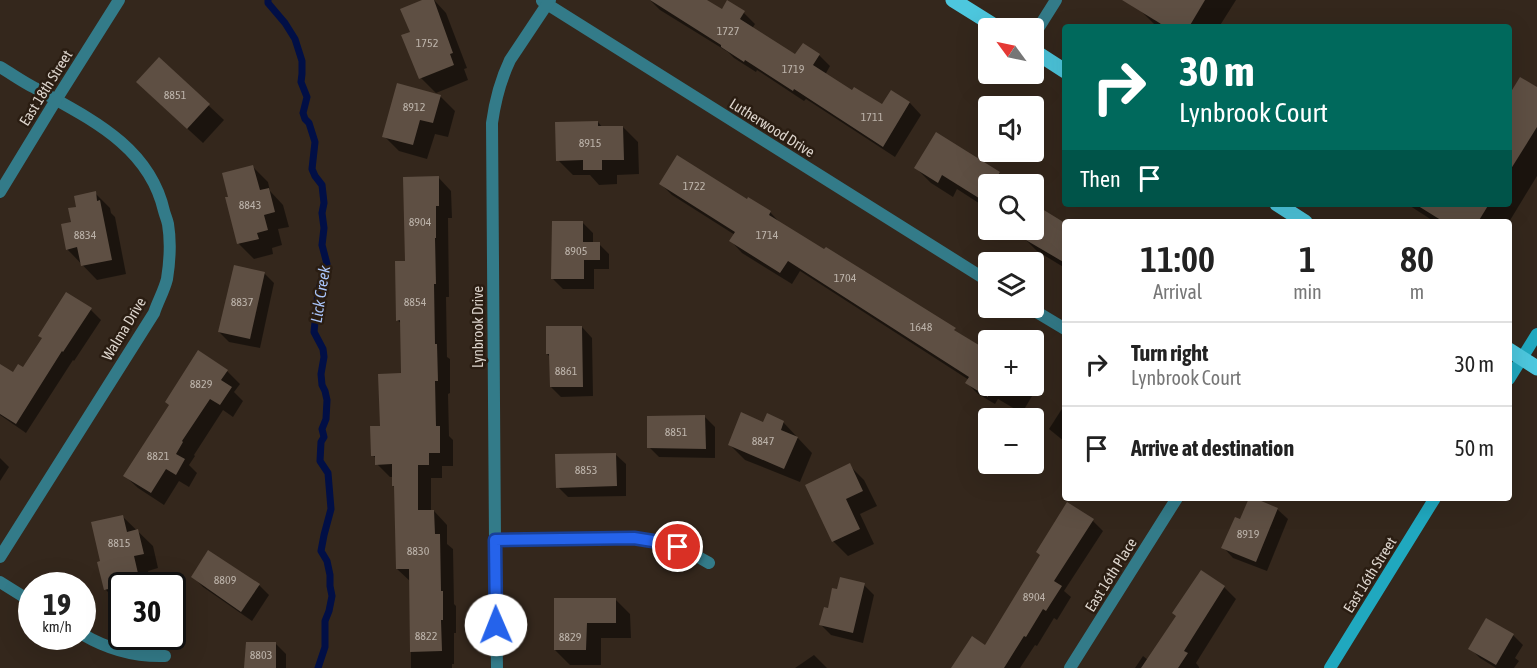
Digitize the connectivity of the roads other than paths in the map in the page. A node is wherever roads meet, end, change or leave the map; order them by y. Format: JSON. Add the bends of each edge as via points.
{"nodes":[{"id":1,"x":119,"y":0,"type":"edge"},
{"id":2,"x":953,"y":0,"type":"edge"},
{"id":3,"x":1056,"y":0,"type":"edge"},
{"id":4,"x":546,"y":1,"type":"edge"},
{"id":5,"x":982,"y":18,"type":"edge"},
{"id":6,"x":1044,"y":20,"type":"edge"},
{"id":7,"x":1044,"y":57,"type":"edge"},
{"id":8,"x":0,"y":67,"type":"edge"},
{"id":9,"x":1062,"y":68,"type":"edge"},
{"id":10,"x":56,"y":100,"type":"junction"},
{"id":11,"x":0,"y":192,"type":"edge"},
{"id":12,"x":1282,"y":207,"type":"edge"},
{"id":13,"x":1300,"y":219,"type":"edge"},
{"id":14,"x":978,"y":275,"type":"edge"},
{"id":15,"x":1044,"y":316,"type":"edge"},
{"id":16,"x":1062,"y":327,"type":"edge"},
{"id":17,"x":1537,"y":334,"type":"edge"},
{"id":18,"x":1515,"y":354,"type":"edge"},
{"id":19,"x":1537,"y":368,"type":"edge"},
{"id":20,"x":1175,"y":501,"type":"edge"},
{"id":21,"x":1433,"y":501,"type":"edge"},
{"id":22,"x":495,"y":540,"type":"junction"},
{"id":23,"x":0,"y":557,"type":"edge"},
{"id":24,"x":710,"y":563,"type":"dead end"},
{"id":25,"x":0,"y":582,"type":"edge"},
{"id":26,"x":18,"y":593,"type":"edge"},
{"id":27,"x":96,"y":641,"type":"edge"},
{"id":28,"x":165,"y":656,"type":"dead end"},
{"id":29,"x":497,"y":668,"type":"edge"},
{"id":30,"x":1070,"y":668,"type":"edge"},
{"id":31,"x":1330,"y":668,"type":"edge"}],
"edges":[{"from":1,"to":10,"type":"street","name":"East 18th Street"},
{"from":2,"to":5,"type":"main road"},
{"from":3,"to":6,"type":"street"},
{"from":4,"to":14,"type":"street","name":"Lutherwood Drive"},
{"from":4,"to":22,"type":"street","name":"Lynbrook Drive","via":[[505,70],[492,123]]},
{"from":7,"to":9,"type":"main road"},
{"from":8,"to":10,"type":"street","name":"Walma Drive"},
{"from":10,"to":11,"type":"street","name":"East 18th Street"},
{"from":10,"to":23,"type":"street","name":"Walma Drive","via":[[114,135],[140,161],[163,205],[170,260],[166,284],[154,313]]},
{"from":12,"to":13,"type":"main road"},
{"from":15,"to":16,"type":"street"},
{"from":17,"to":18,"type":"street"},
{"from":18,"to":19,"type":"main road"},
{"from":20,"to":30,"type":"street","name":"East 16th Place"},
{"from":21,"to":31,"type":"street","name":"East 16th Street"},
{"from":22,"to":24,"type":"street","via":[[650,540],[686,550]]},
{"from":22,"to":29,"type":"street","name":"Lynbrook Drive"},
{"from":25,"to":26,"type":"street"},
{"from":27,"to":28,"type":"street","via":[[127,653]]}]}
